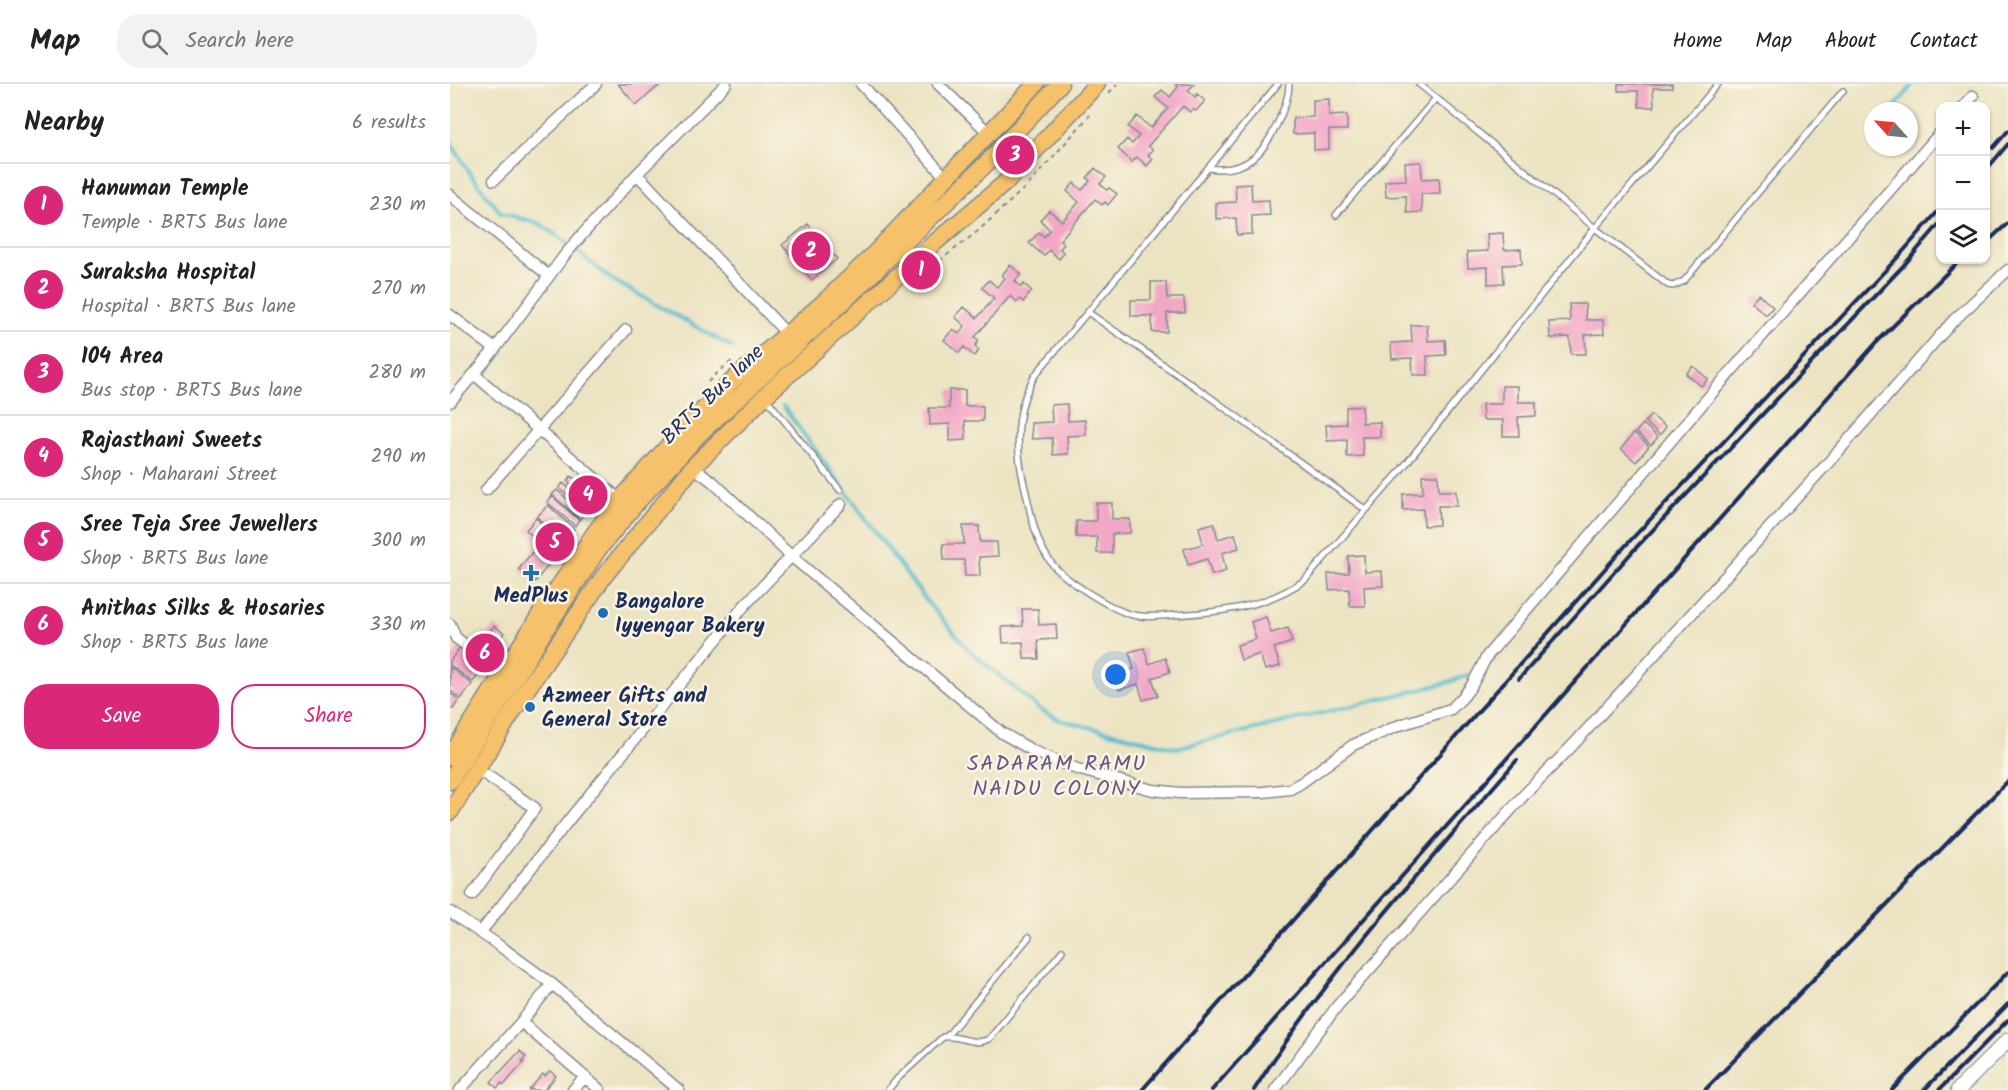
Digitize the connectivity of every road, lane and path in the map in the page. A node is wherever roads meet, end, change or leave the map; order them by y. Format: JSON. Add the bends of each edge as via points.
{"nodes":[{"id":1,"x":596,"y":84,"type":"edge"},
{"id":2,"x":726,"y":84,"type":"edge"},
{"id":3,"x":861,"y":84,"type":"edge"},
{"id":4,"x":938,"y":84,"type":"edge"},
{"id":5,"x":1036,"y":84,"type":"edge"},
{"id":6,"x":1060,"y":84,"type":"edge"},
{"id":7,"x":1117,"y":84,"type":"edge"},
{"id":8,"x":1278,"y":84,"type":"edge"},
{"id":9,"x":1289,"y":84,"type":"edge"},
{"id":10,"x":1419,"y":84,"type":"edge"},
{"id":11,"x":1718,"y":84,"type":"edge"},
{"id":12,"x":1103,"y":88,"type":"edge"},
{"id":13,"x":1843,"y":91,"type":"dead end"},
{"id":14,"x":1973,"y":96,"type":"dead end"},
{"id":15,"x":1436,"y":98,"type":"junction"},
{"id":16,"x":1968,"y":102,"type":"edge"},
{"id":17,"x":1093,"y":111,"type":"dead end"},
{"id":18,"x":990,"y":134,"type":"junction"},
{"id":19,"x":1936,"y":139,"type":"edge"},
{"id":20,"x":1209,"y":168,"type":"junction"},
{"id":21,"x":637,"y":174,"type":"junction"},
{"id":22,"x":947,"y":179,"type":"junction"},
{"id":23,"x":494,"y":180,"type":"dead end"},
{"id":24,"x":450,"y":195,"type":"edge"},
{"id":25,"x":1336,"y":214,"type":"dead end"},
{"id":26,"x":1595,"y":228,"type":"junction"},
{"id":27,"x":2008,"y":270,"type":"edge"},
{"id":28,"x":549,"y":276,"type":"junction"},
{"id":29,"x":918,"y":278,"type":"dead end"},
{"id":30,"x":1089,"y":313,"type":"junction"},
{"id":31,"x":450,"y":315,"type":"edge"},
{"id":32,"x":626,"y":330,"type":"dead end"},
{"id":33,"x":787,"y":334,"type":"junction"},
{"id":34,"x":495,"y":349,"type":"junction"},
{"id":35,"x":474,"y":374,"type":"junction"},
{"id":36,"x":765,"y":396,"type":"junction"},
{"id":37,"x":450,"y":402,"type":"edge"},
{"id":38,"x":540,"y":430,"type":"junction"},
{"id":39,"x":693,"y":466,"type":"junction"},
{"id":40,"x":486,"y":490,"type":"dead end"},
{"id":41,"x":840,"y":490,"type":"dead end"},
{"id":42,"x":620,"y":500,"type":"junction"},
{"id":43,"x":841,"y":504,"type":"dead end"},
{"id":44,"x":1366,"y":510,"type":"junction"},
{"id":45,"x":792,"y":557,"type":"junction"},
{"id":46,"x":450,"y":624,"type":"edge"},
{"id":47,"x":545,"y":630,"type":"junction"},
{"id":48,"x":561,"y":639,"type":"junction"},
{"id":49,"x":453,"y":642,"type":"edge"},
{"id":50,"x":504,"y":673,"type":"junction"},
{"id":51,"x":450,"y":757,"type":"edge"},
{"id":52,"x":477,"y":769,"type":"junction"},
{"id":53,"x":450,"y":781,"type":"edge"},
{"id":54,"x":450,"y":813,"type":"edge"},
{"id":55,"x":472,"y":895,"type":"dead end"},
{"id":56,"x":450,"y":912,"type":"edge"},
{"id":57,"x":480,"y":933,"type":"junction"},
{"id":58,"x":1029,"y":937,"type":"dead end"},
{"id":59,"x":1062,"y":951,"type":"dead end"},
{"id":60,"x":552,"y":984,"type":"junction"},
{"id":61,"x":520,"y":1022,"type":"junction"},
{"id":62,"x":947,"y":1036,"type":"junction"},
{"id":63,"x":2008,"y":1040,"type":"edge"},
{"id":64,"x":585,"y":1077,"type":"junction"},
{"id":65,"x":460,"y":1090,"type":"edge"},
{"id":66,"x":573,"y":1090,"type":"edge"},
{"id":67,"x":600,"y":1090,"type":"edge"},
{"id":68,"x":679,"y":1090,"type":"edge"},
{"id":69,"x":888,"y":1090,"type":"edge"},
{"id":70,"x":1275,"y":1090,"type":"edge"},
{"id":71,"x":1958,"y":1090,"type":"edge"}],
"edges":[{"from":1,"to":23,"type":"street"},
{"from":2,"to":21,"type":"street"},
{"from":3,"to":22,"type":"street"},
{"from":4,"to":18,"type":"street"},
{"from":5,"to":18,"type":"main road"},
{"from":6,"to":47,"type":"main road","name":"BRTS Bus lane","via":[[989,161],[699,434],[597,551]]},
{"from":7,"to":12,"type":"path"},
{"from":8,"to":20,"type":"lane"},
{"from":9,"to":20,"type":"lane","via":[[1287,102],[1264,149],[1231,169]]},
{"from":10,"to":15,"type":"lane"},
{"from":11,"to":26,"type":"lane"},
{"from":12,"to":36,"type":"main road","via":[[1005,183]]},
{"from":13,"to":26,"type":"lane","via":[[1679,285],[1668,285]]},
{"from":14,"to":16,"type":"street"},
{"from":15,"to":25,"type":"lane"},
{"from":15,"to":26,"type":"lane"},
{"from":17,"to":29,"type":"path","via":[[1030,183]]},
{"from":18,"to":22,"type":"main road"},
{"from":19,"to":45,"type":"street","via":[[1503,638],[1464,697],[1451,710],[1400,725],[1353,745],[1290,789],[1180,793],[1153,790],[1077,769],[1035,752],[1002,733]]},
{"from":20,"to":30,"type":"lane"},
{"from":21,"to":28,"type":"street"},
{"from":21,"to":33,"type":"street"},
{"from":22,"to":33,"type":"main road","via":[[870,258]]},
{"from":24,"to":28,"type":"street"},
{"from":26,"to":44,"type":"lane"},
{"from":27,"to":70,"type":"street","via":[[1953,321],[1524,795],[1338,1005]]},
{"from":28,"to":34,"type":"street"},
{"from":30,"to":44,"type":"lane"},
{"from":30,"to":44,"type":"lane","via":[[1032,381],[1022,402],[1019,424],[1019,463],[1035,533],[1052,564],[1064,576],[1134,615],[1232,611],[1289,591],[1305,580]]},
{"from":31,"to":34,"type":"street"},
{"from":32,"to":38,"type":"street"},
{"from":33,"to":42,"type":"main road","via":[[730,383]]},
{"from":34,"to":35,"type":"street"},
{"from":35,"to":37,"type":"street"},
{"from":35,"to":38,"type":"street"},
{"from":36,"to":39,"type":"main road"},
{"from":36,"to":41,"type":"lane"},
{"from":38,"to":40,"type":"street"},
{"from":38,"to":42,"type":"street"},
{"from":39,"to":45,"type":"street"},
{"from":39,"to":48,"type":"main road","via":[[610,568]]},
{"from":42,"to":50,"type":"main road"},
{"from":43,"to":45,"type":"street"},
{"from":45,"to":57,"type":"street","via":[[744,606]]},
{"from":46,"to":49,"type":"street"},
{"from":47,"to":48,"type":"main road"},
{"from":47,"to":53,"type":"main road","name":"BRTS Bus lane"},
{"from":48,"to":52,"type":"main road"},
{"from":49,"to":50,"type":"street"},
{"from":50,"to":51,"type":"main road"},
{"from":52,"to":54,"type":"main road"},
{"from":52,"to":55,"type":"street","via":[[535,808]]},
{"from":56,"to":57,"type":"street"},
{"from":57,"to":60,"type":"street"},
{"from":58,"to":62,"type":"lane"},
{"from":59,"to":62,"type":"lane","via":[[985,1042]]},
{"from":60,"to":61,"type":"street"},
{"from":60,"to":68,"type":"street"},
{"from":61,"to":64,"type":"street"},
{"from":61,"to":65,"type":"street"},
{"from":62,"to":69,"type":"lane","via":[[939,1039]]},
{"from":63,"to":71,"type":"street"},
{"from":64,"to":66,"type":"street"},
{"from":64,"to":67,"type":"street"}]}
